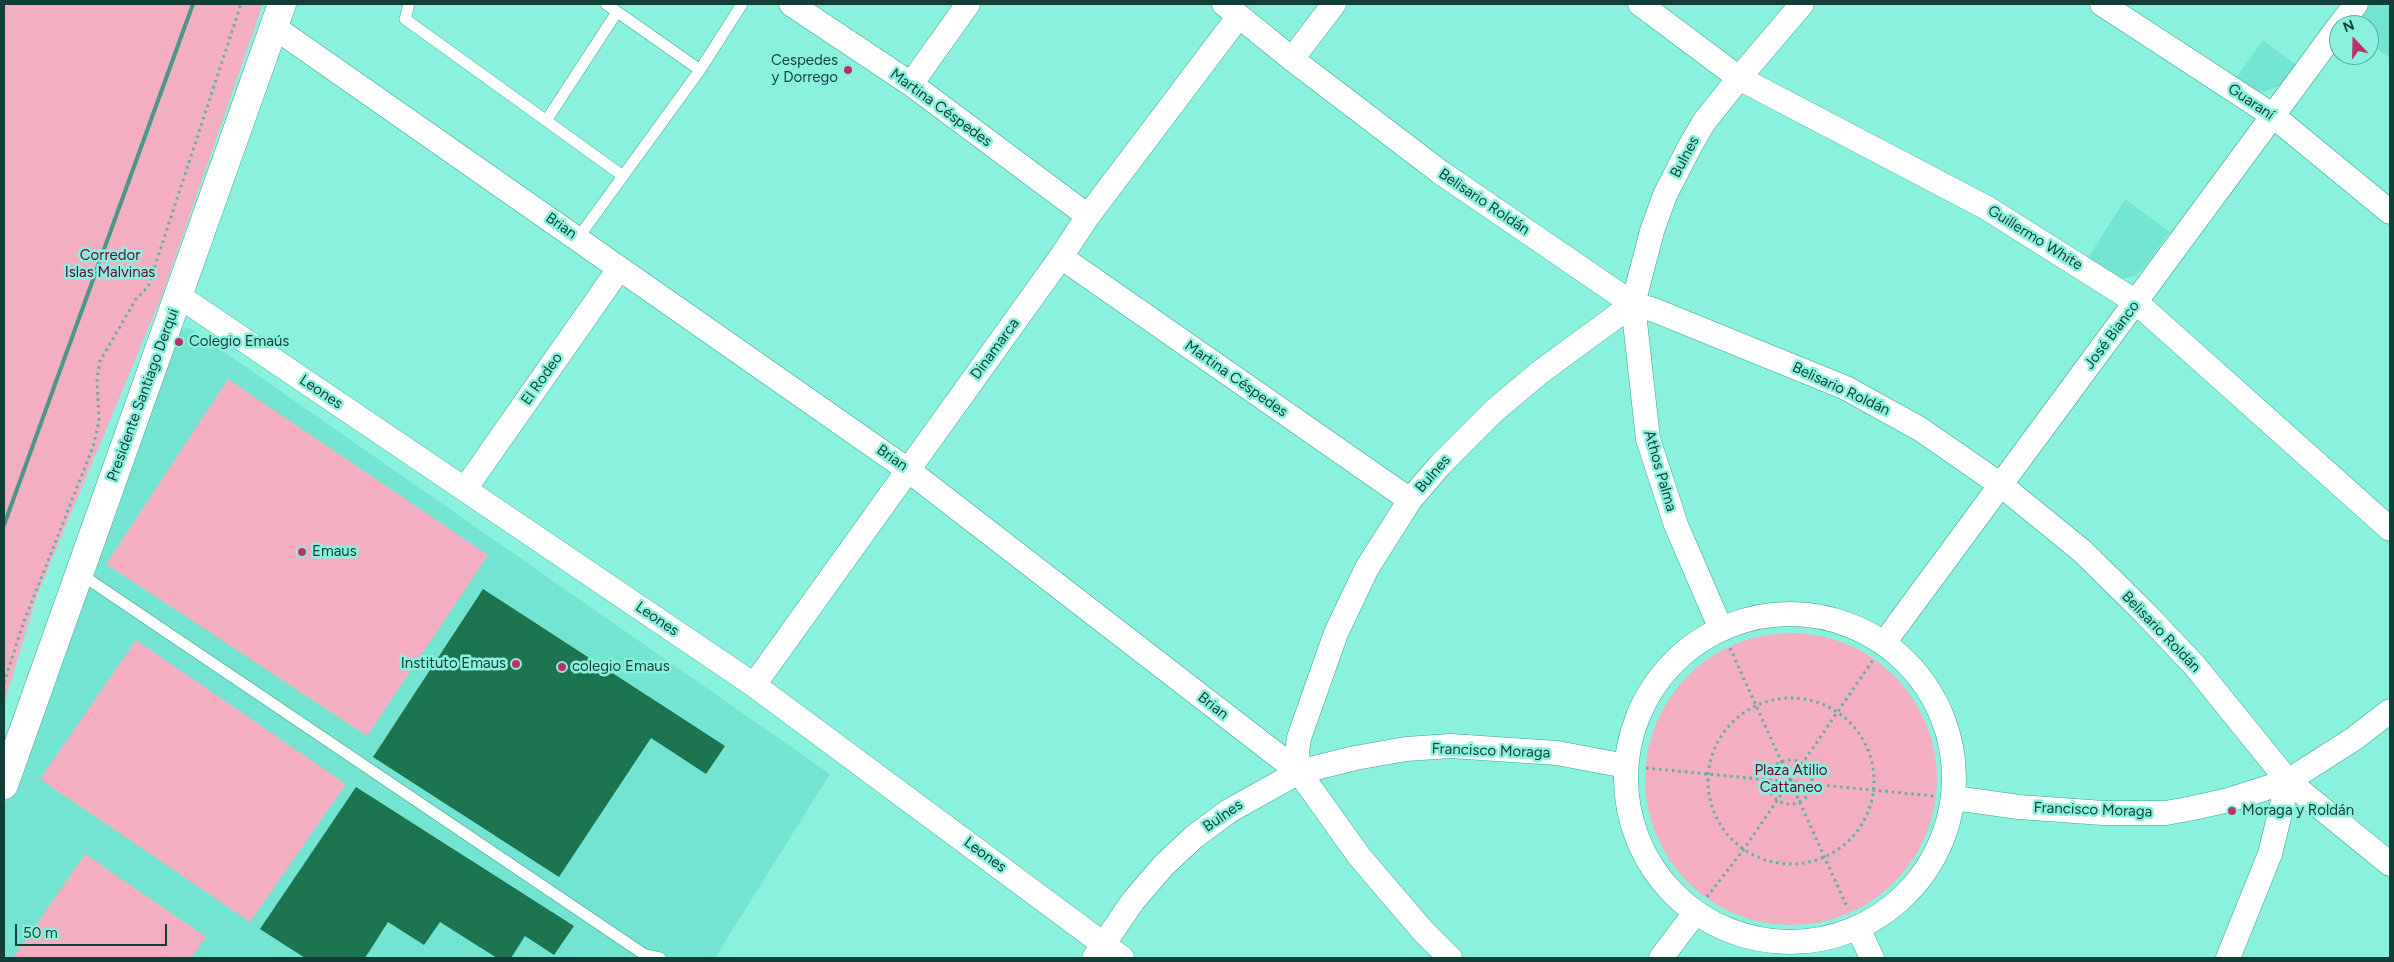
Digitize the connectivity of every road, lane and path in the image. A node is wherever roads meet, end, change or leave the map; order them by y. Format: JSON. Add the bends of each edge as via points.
{"nodes":[{"id":1,"x":242,"y":4,"type":"edge"},
{"id":2,"x":409,"y":4,"type":"edge"},
{"id":3,"x":606,"y":4,"type":"edge"},
{"id":4,"x":742,"y":4,"type":"edge"},
{"id":5,"x":792,"y":4,"type":"edge"},
{"id":6,"x":968,"y":4,"type":"edge"},
{"id":7,"x":1334,"y":4,"type":"edge"},
{"id":8,"x":1640,"y":4,"type":"edge"},
{"id":9,"x":1802,"y":4,"type":"edge"},
{"id":10,"x":2102,"y":4,"type":"edge"},
{"id":11,"x":2356,"y":4,"type":"edge"},
{"id":12,"x":1232,"y":10,"type":"edge"},
{"id":13,"x":617,"y":12,"type":"junction"},
{"id":14,"x":2348,"y":15,"type":"edge"},
{"id":15,"x":278,"y":16,"type":"edge"},
{"id":16,"x":2329,"y":40,"type":"edge"},
{"id":17,"x":1292,"y":59,"type":"junction"},
{"id":18,"x":700,"y":70,"type":"junction"},
{"id":19,"x":1739,"y":78,"type":"junction"},
{"id":20,"x":911,"y":84,"type":"junction"},
{"id":21,"x":2272,"y":115,"type":"junction"},
{"id":22,"x":546,"y":121,"type":"junction"},
{"id":23,"x":623,"y":176,"type":"junction"},
{"id":24,"x":2390,"y":212,"type":"edge"},
{"id":25,"x":1088,"y":216,"type":"junction"},
{"id":26,"x":578,"y":238,"type":"junction"},
{"id":27,"x":1061,"y":258,"type":"junction"},
{"id":28,"x":619,"y":269,"type":"junction"},
{"id":29,"x":179,"y":296,"type":"junction"},
{"id":30,"x":2136,"y":302,"type":"junction"},
{"id":31,"x":1633,"y":304,"type":"junction"},
{"id":32,"x":908,"y":470,"type":"junction"},
{"id":33,"x":2001,"y":485,"type":"junction"},
{"id":34,"x":465,"y":489,"type":"junction"},
{"id":35,"x":1410,"y":500,"type":"junction"},
{"id":36,"x":2390,"y":529,"type":"edge"},
{"id":37,"x":79,"y":573,"type":"junction"},
{"id":38,"x":1721,"y":630,"type":"junction"},
{"id":39,"x":1884,"y":643,"type":"junction"},
{"id":40,"x":4,"y":683,"type":"edge"},
{"id":41,"x":754,"y":685,"type":"junction"},
{"id":42,"x":1756,"y":706,"type":"junction"},
{"id":43,"x":2390,"y":711,"type":"edge"},
{"id":44,"x":1838,"y":712,"type":"junction"},
{"id":45,"x":1781,"y":762,"type":"junction"},
{"id":46,"x":1803,"y":764,"type":"junction"},
{"id":47,"x":1626,"y":766,"type":"junction"},
{"id":48,"x":1298,"y":772,"type":"junction"},
{"id":49,"x":1708,"y":774,"type":"junction"},
{"id":50,"x":1768,"y":780,"type":"junction"},
{"id":51,"x":2288,"y":781,"type":"junction"},
{"id":52,"x":1790,"y":782,"type":"junction"},
{"id":53,"x":4,"y":785,"type":"edge"},
{"id":54,"x":1812,"y":785,"type":"junction"},
{"id":55,"x":1874,"y":790,"type":"junction"},
{"id":56,"x":1954,"y":798,"type":"junction"},
{"id":57,"x":1778,"y":800,"type":"junction"},
{"id":58,"x":1799,"y":802,"type":"junction"},
{"id":59,"x":1744,"y":849,"type":"junction"},
{"id":60,"x":1824,"y":857,"type":"junction"},
{"id":61,"x":2390,"y":864,"type":"edge"},
{"id":62,"x":1695,"y":913,"type":"junction"},
{"id":63,"x":1858,"y":928,"type":"junction"},
{"id":64,"x":1099,"y":950,"type":"edge"},
{"id":65,"x":660,"y":958,"type":"edge"},
{"id":66,"x":1122,"y":958,"type":"edge"},
{"id":67,"x":1450,"y":958,"type":"edge"},
{"id":68,"x":1661,"y":958,"type":"edge"},
{"id":69,"x":1872,"y":958,"type":"edge"},
{"id":70,"x":2228,"y":958,"type":"edge"}],
"edges":[{"from":1,"to":40,"type":"path","via":[[148,287],[136,299],[100,361],[97,378],[99,421],[93,446],[23,624]]},
{"from":2,"to":22,"type":"lane","via":[[405,19]]},
{"from":3,"to":13,"type":"lane"},
{"from":4,"to":18,"type":"lane"},
{"from":5,"to":20,"type":"street","name":"Martina Céspedes"},
{"from":6,"to":20,"type":"street"},
{"from":7,"to":17,"type":"street"},
{"from":8,"to":19,"type":"street","name":"Guillermo White"},
{"from":9,"to":19,"type":"street","name":"Bulnes"},
{"from":10,"to":21,"type":"street","name":"Guaraní"},
{"from":11,"to":14,"type":"street","name":"José Bianco"},
{"from":12,"to":17,"type":"street","name":"Belisario Roldán"},
{"from":12,"to":25,"type":"street","name":"Dinamarca"},
{"from":13,"to":18,"type":"lane"},
{"from":13,"to":22,"type":"lane"},
{"from":15,"to":26,"type":"street","name":"Brian"},
{"from":15,"to":29,"type":"street","name":"Presidente Santiago Derqui"},
{"from":16,"to":21,"type":"street","name":"José Bianco"},
{"from":17,"to":31,"type":"street","name":"Belisario Roldán","via":[[1440,172]]},
{"from":18,"to":23,"type":"lane"},
{"from":19,"to":30,"type":"street","name":"Guillermo White","via":[[1986,208]]},
{"from":19,"to":31,"type":"street","name":"Bulnes","via":[[1704,122],[1677,170],[1652,231]]},
{"from":20,"to":25,"type":"street","name":"Martina Céspedes"},
{"from":21,"to":24,"type":"street","name":"Guaraní"},
{"from":21,"to":30,"type":"street","name":"José Bianco"},
{"from":22,"to":23,"type":"lane"},
{"from":23,"to":26,"type":"lane"},
{"from":25,"to":27,"type":"street","name":"Dinamarca"},
{"from":26,"to":28,"type":"street","name":"Brian"},
{"from":27,"to":32,"type":"street","name":"Dinamarca"},
{"from":27,"to":35,"type":"street","name":"Martina Céspedes"},
{"from":28,"to":32,"type":"street","name":"Brian"},
{"from":28,"to":34,"type":"street","name":"El Rodeo"},
{"from":29,"to":34,"type":"street","name":"Leones"},
{"from":29,"to":37,"type":"street","name":"Presidente Santiago Derqui"},
{"from":30,"to":33,"type":"street","name":"José Bianco"},
{"from":30,"to":36,"type":"street","name":"Guillermo White"},
{"from":31,"to":33,"type":"street","name":"Belisario Roldán","via":[[1663,313],[1846,388],[1920,429]]},
{"from":31,"to":35,"type":"street","name":"Bulnes","via":[[1539,373],[1495,410]]},
{"from":31,"to":38,"type":"street","name":"Athos Palma","via":[[1648,439],[1676,525]]},
{"from":32,"to":41,"type":"street","name":"Dinamarca"},
{"from":32,"to":48,"type":"street","name":"Brian"},
{"from":33,"to":39,"type":"street","name":"José Bianco"},
{"from":33,"to":51,"type":"street","name":"Belisario Roldán","via":[[2082,551],[2144,612],[2195,666]]},
{"from":34,"to":41,"type":"street","name":"Leones"},
{"from":35,"to":48,"type":"street","name":"Bulnes","via":[[1367,568],[1336,632],[1299,738]]},
{"from":37,"to":53,"type":"street","name":"Presidente Santiago Derqui"},
{"from":37,"to":65,"type":"lane","via":[[645,955]]},
{"from":38,"to":39,"type":"street","via":[[1762,617],[1805,614],[1846,624]]},
{"from":38,"to":42,"type":"path"},
{"from":38,"to":47,"type":"street","via":[[1684,653],[1655,685],[1635,724]]},
{"from":39,"to":44,"type":"path"},
{"from":39,"to":56,"type":"street","via":[[1918,673],[1941,711],[1954,754]]},
{"from":41,"to":64,"type":"street","name":"Leones"},
{"from":42,"to":44,"type":"path","via":[[1772,700],[1794,698],[1817,702]]},
{"from":42,"to":45,"type":"path"},
{"from":42,"to":49,"type":"path","via":[[1734,721],[1721,736],[1712,754]]},
{"from":43,"to":51,"type":"street","name":"Francisco Moraga"},
{"from":44,"to":46,"type":"path"},
{"from":44,"to":55,"type":"path","via":[[1855,727],[1867,746],[1874,768]]},
{"from":45,"to":46,"type":"path","via":[[1792,760]]},
{"from":45,"to":50,"type":"path","via":[[1772,769]]},
{"from":45,"to":52,"type":"path"},
{"from":46,"to":52,"type":"path"},
{"from":46,"to":54,"type":"path","via":[[1810,773]]},
{"from":47,"to":48,"type":"street","name":"Francisco Moraga","via":[[1558,753],[1451,746],[1406,749]]},
{"from":47,"to":49,"type":"path"},
{"from":47,"to":62,"type":"street","via":[[1628,810],[1642,851],[1666,887]]},
{"from":48,"to":64,"type":"street","name":"Bulnes","via":[[1229,811],[1194,837],[1164,864]]},
{"from":48,"to":67,"type":"street","name":"Brian","via":[[1358,856]]},
{"from":49,"to":50,"type":"path"},
{"from":49,"to":59,"type":"path","via":[[1709,796],[1716,817],[1728,835]]},
{"from":50,"to":52,"type":"path"},
{"from":50,"to":57,"type":"path","via":[[1770,790]]},
{"from":51,"to":56,"type":"street","name":"Francisco Moraga","via":[[2229,800],[2166,813],[2103,813]]},
{"from":51,"to":61,"type":"street","name":"Belisario Roldán"},
{"from":51,"to":70,"type":"street","via":[[2270,854]]},
{"from":52,"to":54,"type":"path"},
{"from":52,"to":57,"type":"path"},
{"from":52,"to":58,"type":"path"},
{"from":54,"to":55,"type":"path"},
{"from":54,"to":58,"type":"path","via":[[1808,795]]},
{"from":55,"to":56,"type":"path"},
{"from":55,"to":60,"type":"path","via":[[1858,830],[1842,846]]},
{"from":56,"to":63,"type":"street","via":[[1938,853],[1904,898]]},
{"from":57,"to":58,"type":"path","via":[[1786,804]]},
{"from":57,"to":59,"type":"path"},
{"from":58,"to":60,"type":"path"},
{"from":59,"to":60,"type":"path","via":[[1763,859],[1783,864],[1804,863]]},
{"from":59,"to":62,"type":"path"},
{"from":60,"to":63,"type":"path"},
{"from":62,"to":63,"type":"street","via":[[1749,938],[1803,942]]},
{"from":62,"to":68,"type":"street"},
{"from":63,"to":69,"type":"street"},
{"from":64,"to":66,"type":"street","name":"Leones"}]}
